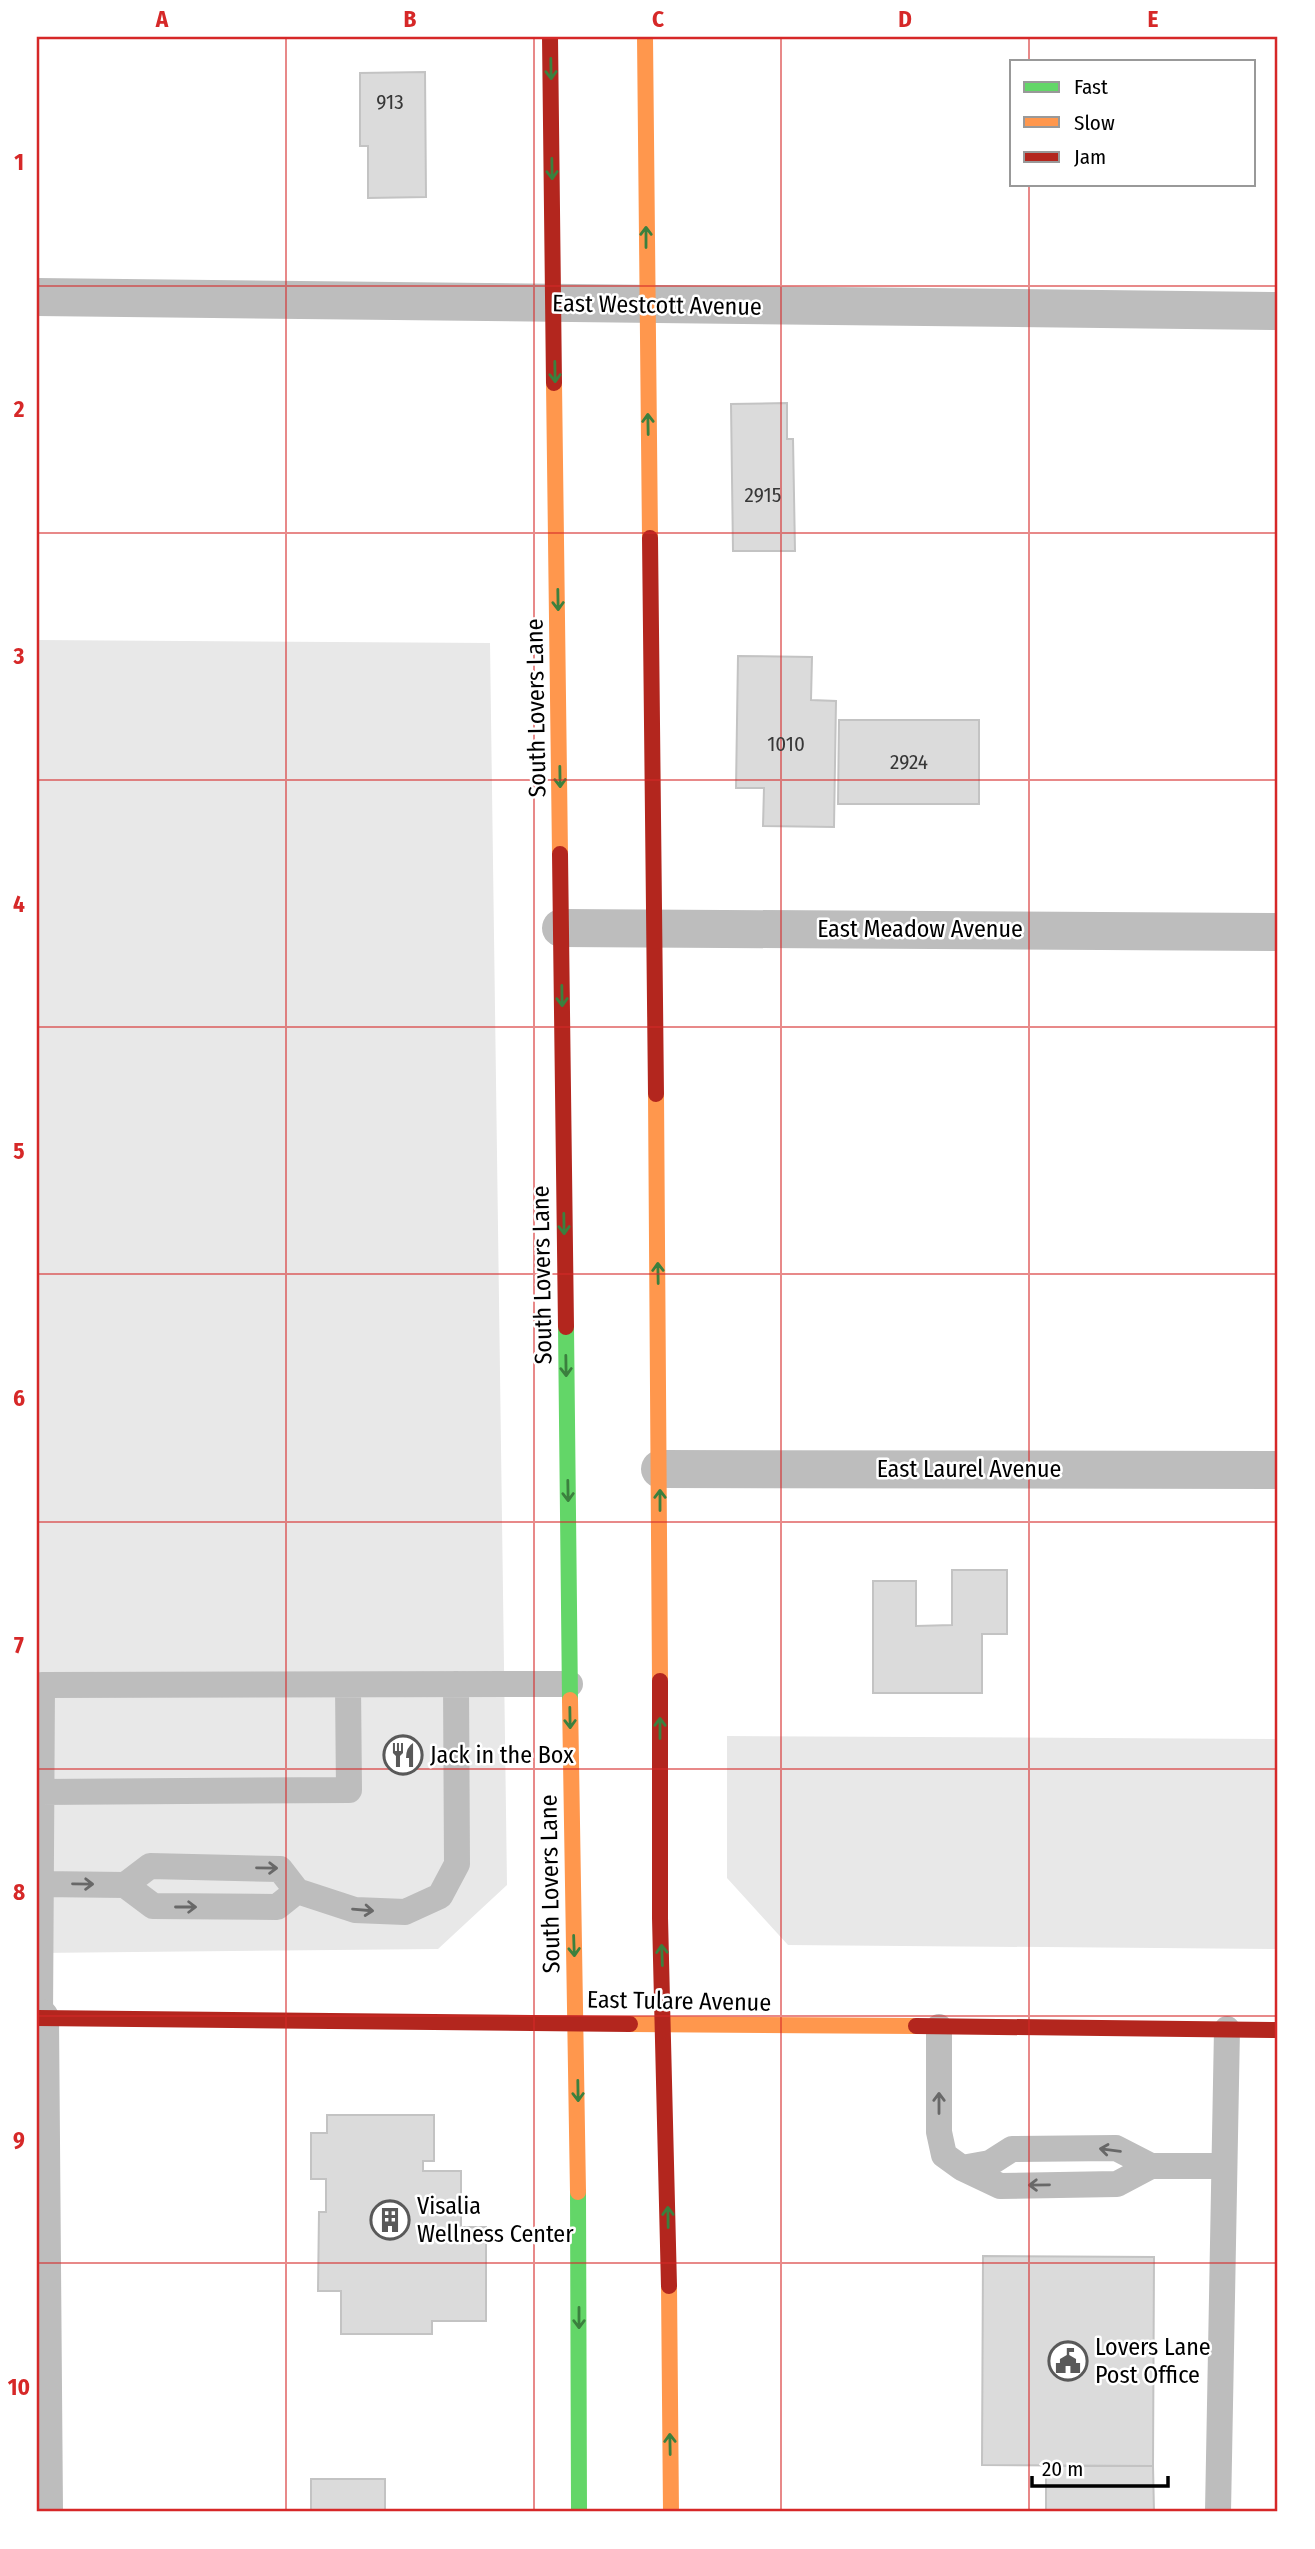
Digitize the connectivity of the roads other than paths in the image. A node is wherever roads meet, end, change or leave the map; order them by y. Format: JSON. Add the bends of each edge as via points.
{"nodes":[{"id":1,"x":550,"y":37,"type":"edge"},
{"id":2,"x":645,"y":37,"type":"edge"},
{"id":3,"x":37,"y":298,"type":"edge"},
{"id":4,"x":554,"y":304,"type":"junction"},
{"id":5,"x":647,"y":305,"type":"junction"},
{"id":6,"x":1278,"y":311,"type":"edge"},
{"id":7,"x":561,"y":928,"type":"junction"},
{"id":8,"x":654,"y":928,"type":"junction"},
{"id":9,"x":1278,"y":932,"type":"edge"},
{"id":10,"x":660,"y":1469,"type":"junction"},
{"id":11,"x":1278,"y":1470,"type":"edge"},
{"id":12,"x":456,"y":1684,"type":"junction"},
{"id":13,"x":570,"y":1684,"type":"junction"},
{"id":14,"x":348,"y":1686,"type":"junction"},
{"id":15,"x":40,"y":1792,"type":"junction"},
{"id":16,"x":41,"y":1884,"type":"junction"},
{"id":17,"x":125,"y":1885,"type":"junction"},
{"id":18,"x":298,"y":1891,"type":"junction"},
{"id":19,"x":38,"y":2018,"type":"edge"},
{"id":20,"x":576,"y":2023,"type":"junction"},
{"id":21,"x":664,"y":2023,"type":"junction"},
{"id":22,"x":939,"y":2027,"type":"junction"},
{"id":23,"x":1227,"y":2029,"type":"junction"},
{"id":24,"x":1278,"y":2030,"type":"edge"},
{"id":25,"x":1152,"y":2166,"type":"junction"},
{"id":26,"x":1223,"y":2166,"type":"junction"},
{"id":27,"x":962,"y":2168,"type":"junction"},
{"id":28,"x":44,"y":2512,"type":"edge"},
{"id":29,"x":579,"y":2512,"type":"edge"},
{"id":30,"x":671,"y":2512,"type":"edge"},
{"id":31,"x":1218,"y":2512,"type":"edge"}],
"edges":[{"from":1,"to":4,"type":"main road","name":"South Lovers Lane","one_way":true},
{"from":5,"to":2,"type":"main road","one_way":true},
{"from":3,"to":4,"type":"street","name":"East Westcott Avenue"},
{"from":4,"to":5,"type":"street","name":"East Westcott Avenue"},
{"from":4,"to":7,"type":"main road","name":"South Lovers Lane","one_way":true},
{"from":5,"to":6,"type":"street","name":"East Westcott Avenue"},
{"from":8,"to":5,"type":"main road","one_way":true},
{"from":7,"to":8,"type":"street","name":"East Meadow Avenue"},
{"from":7,"to":13,"type":"main road","name":"South Lovers Lane","one_way":true},
{"from":8,"to":9,"type":"street","name":"East Meadow Avenue"},
{"from":10,"to":8,"type":"main road","one_way":true},
{"from":10,"to":11,"type":"street","name":"East Laurel Avenue"},
{"from":21,"to":10,"type":"main road","one_way":true},
{"from":12,"to":13,"type":"lane"},
{"from":12,"to":14,"type":"lane"},
{"from":18,"to":12,"type":"lane","one_way":true,"via":[[355,1910],[405,1912],[440,1896],[457,1864]]},
{"from":13,"to":20,"type":"main road","name":"South Lovers Lane","one_way":true},
{"from":14,"to":15,"type":"lane","via":[[349,1790]]},
{"from":14,"to":15,"type":"lane","via":[[41,1685]]},
{"from":15,"to":16,"type":"lane"},
{"from":16,"to":17,"type":"lane","one_way":true},
{"from":16,"to":19,"type":"lane"},
{"from":17,"to":18,"type":"lane","one_way":true,"via":[[153,1906],[277,1907]]},
{"from":17,"to":18,"type":"lane","one_way":true,"via":[[150,1866],[280,1869]]},
{"from":19,"to":20,"type":"main road","name":"East Tulare Avenue"},
{"from":19,"to":28,"type":"street"},
{"from":20,"to":21,"type":"main road","name":"East Tulare Avenue"},
{"from":20,"to":29,"type":"main road","name":"South Lovers Lane","one_way":true},
{"from":21,"to":22,"type":"main road","name":"East Tulare Avenue"},
{"from":30,"to":21,"type":"main road","one_way":true},
{"from":22,"to":23,"type":"main road","name":"East Tulare Avenue"},
{"from":27,"to":22,"type":"lane","one_way":true,"via":[[944,2155],[939,2132]]},
{"from":23,"to":24,"type":"main road","name":"East Tulare Avenue"},
{"from":23,"to":26,"type":"lane"},
{"from":25,"to":26,"type":"lane"},
{"from":25,"to":27,"type":"lane","one_way":true,"via":[[1117,2184],[1000,2186]]},
{"from":25,"to":27,"type":"lane","one_way":true,"via":[[1116,2148],[1051,2148],[1012,2149],[990,2163]]},
{"from":26,"to":31,"type":"lane"}]}
